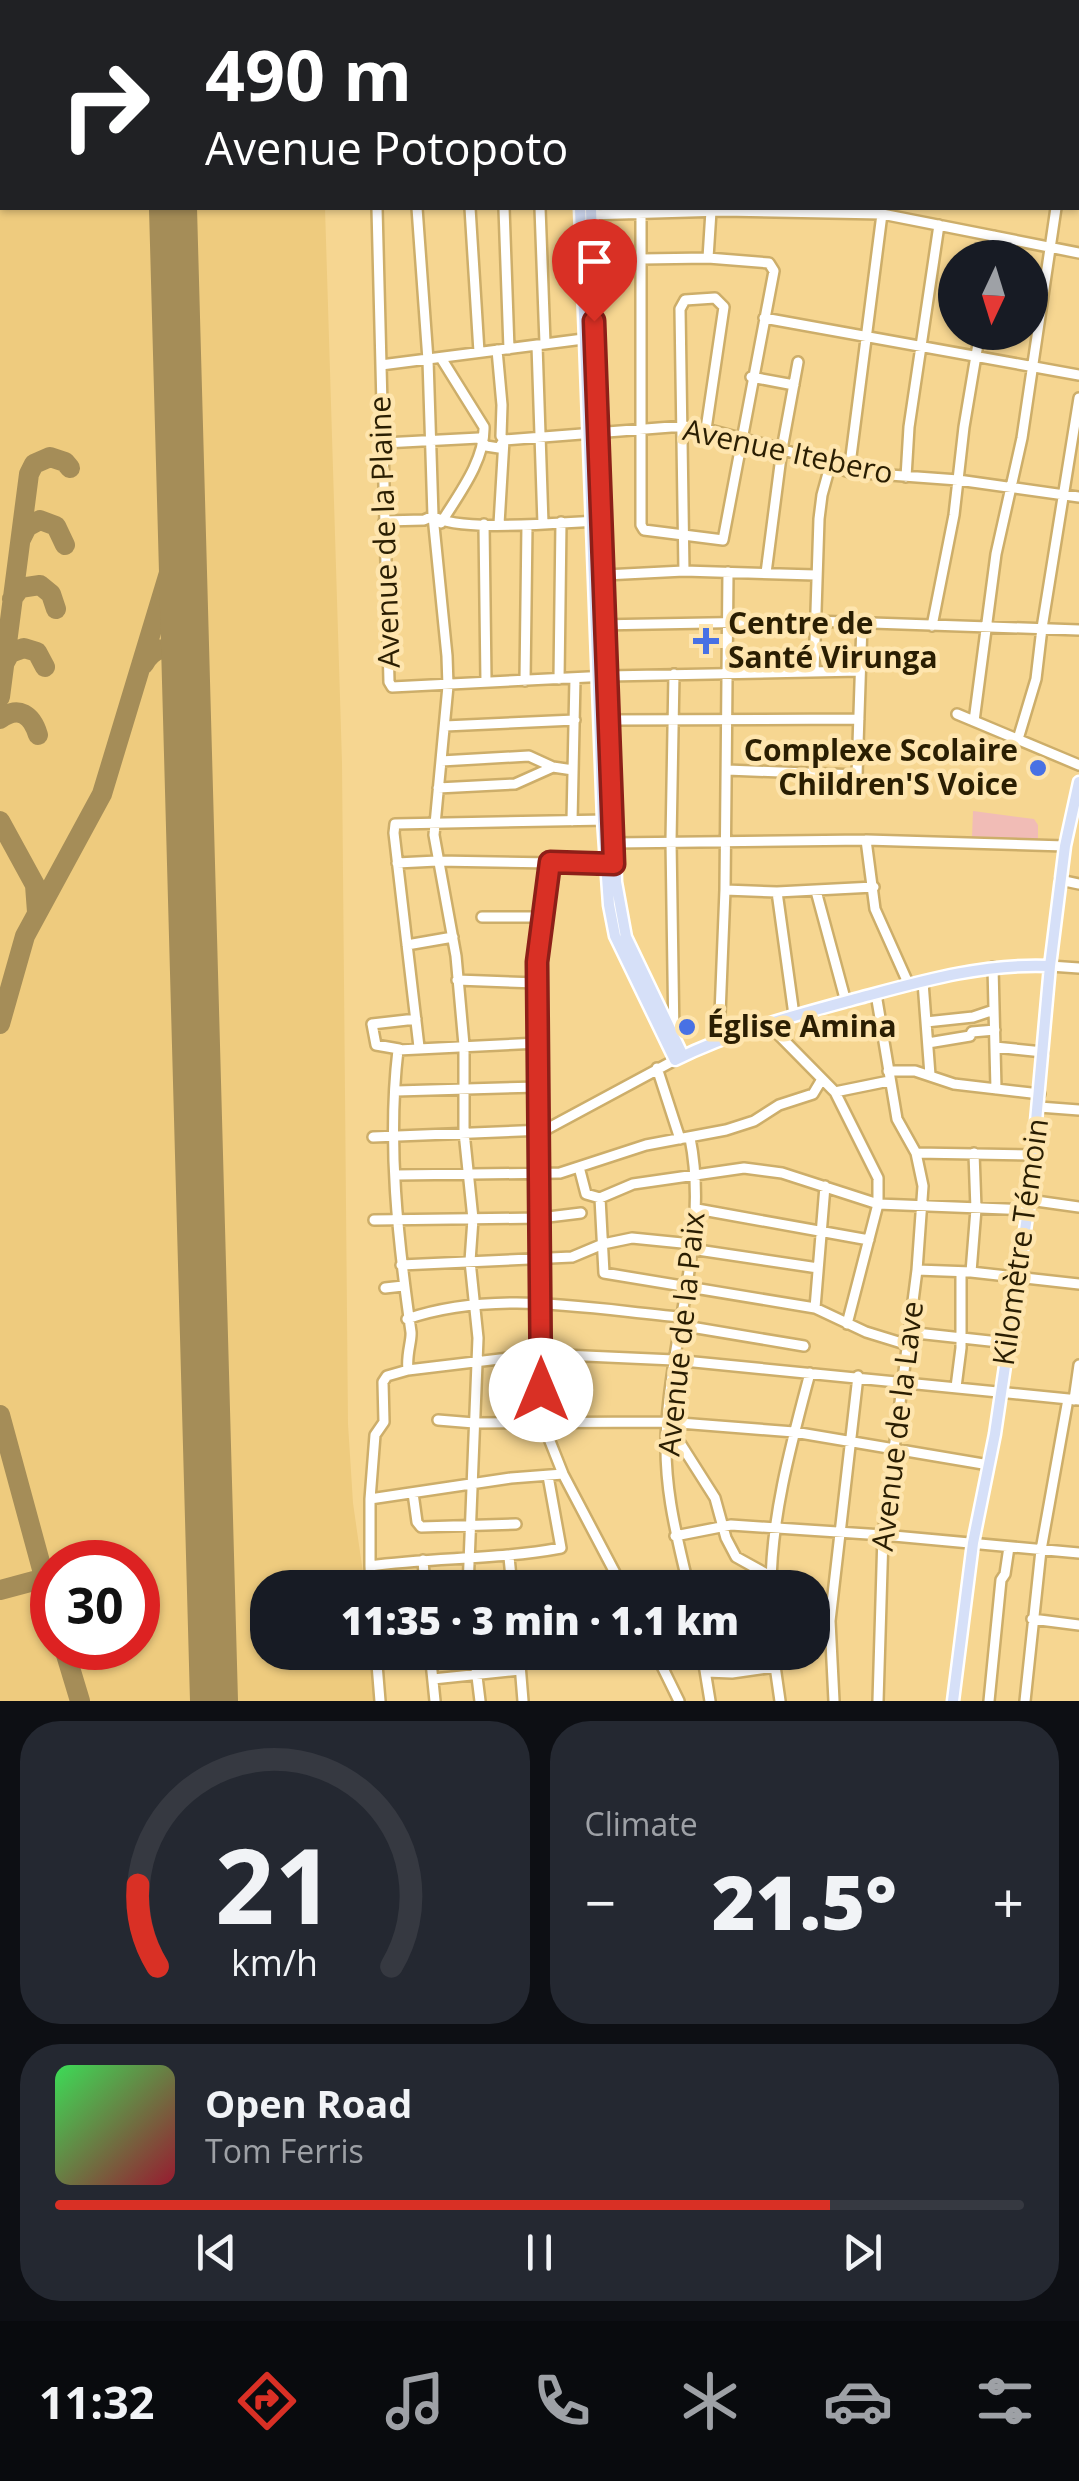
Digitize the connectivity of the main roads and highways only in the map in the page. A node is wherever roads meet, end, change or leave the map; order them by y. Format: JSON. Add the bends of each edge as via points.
{"nodes":[{"id":1,"x":586,"y":211,"type":"edge"},
{"id":2,"x":596,"y":521,"type":"junction"},
{"id":3,"x":603,"y":624,"type":"junction"},
{"id":4,"x":604,"y":676,"type":"junction"},
{"id":5,"x":1079,"y":782,"type":"edge"},
{"id":6,"x":608,"y":820,"type":"junction"},
{"id":7,"x":610,"y":864,"type":"junction"},
{"id":8,"x":624,"y":946,"type":"junction"},
{"id":9,"x":1050,"y":966,"type":"junction"},
{"id":10,"x":679,"y":1058,"type":"junction"},
{"id":11,"x":953,"y":1701,"type":"edge"}],
"edges":[{"from":1,"to":2,"type":"main road"},
{"from":2,"to":3,"type":"main road"},
{"from":2,"to":3,"type":"main road","via":[[605,575]]},
{"from":3,"to":4,"type":"main road"},
{"from":4,"to":6,"type":"main road"},
{"from":4,"to":6,"type":"main road"},
{"from":5,"to":9,"type":"main road","name":"Kilomètre Témoin"},
{"from":6,"to":7,"type":"main road"},
{"from":6,"to":7,"type":"main road"},
{"from":7,"to":8,"type":"main road"},
{"from":8,"to":10,"type":"main road"},
{"from":8,"to":10,"type":"main road"},
{"from":9,"to":10,"type":"main road","via":[[993,966],[909,984],[767,1023]]},
{"from":9,"to":11,"type":"main road","name":"Kilomètre Témoin","via":[[1028,1205]]}]}
